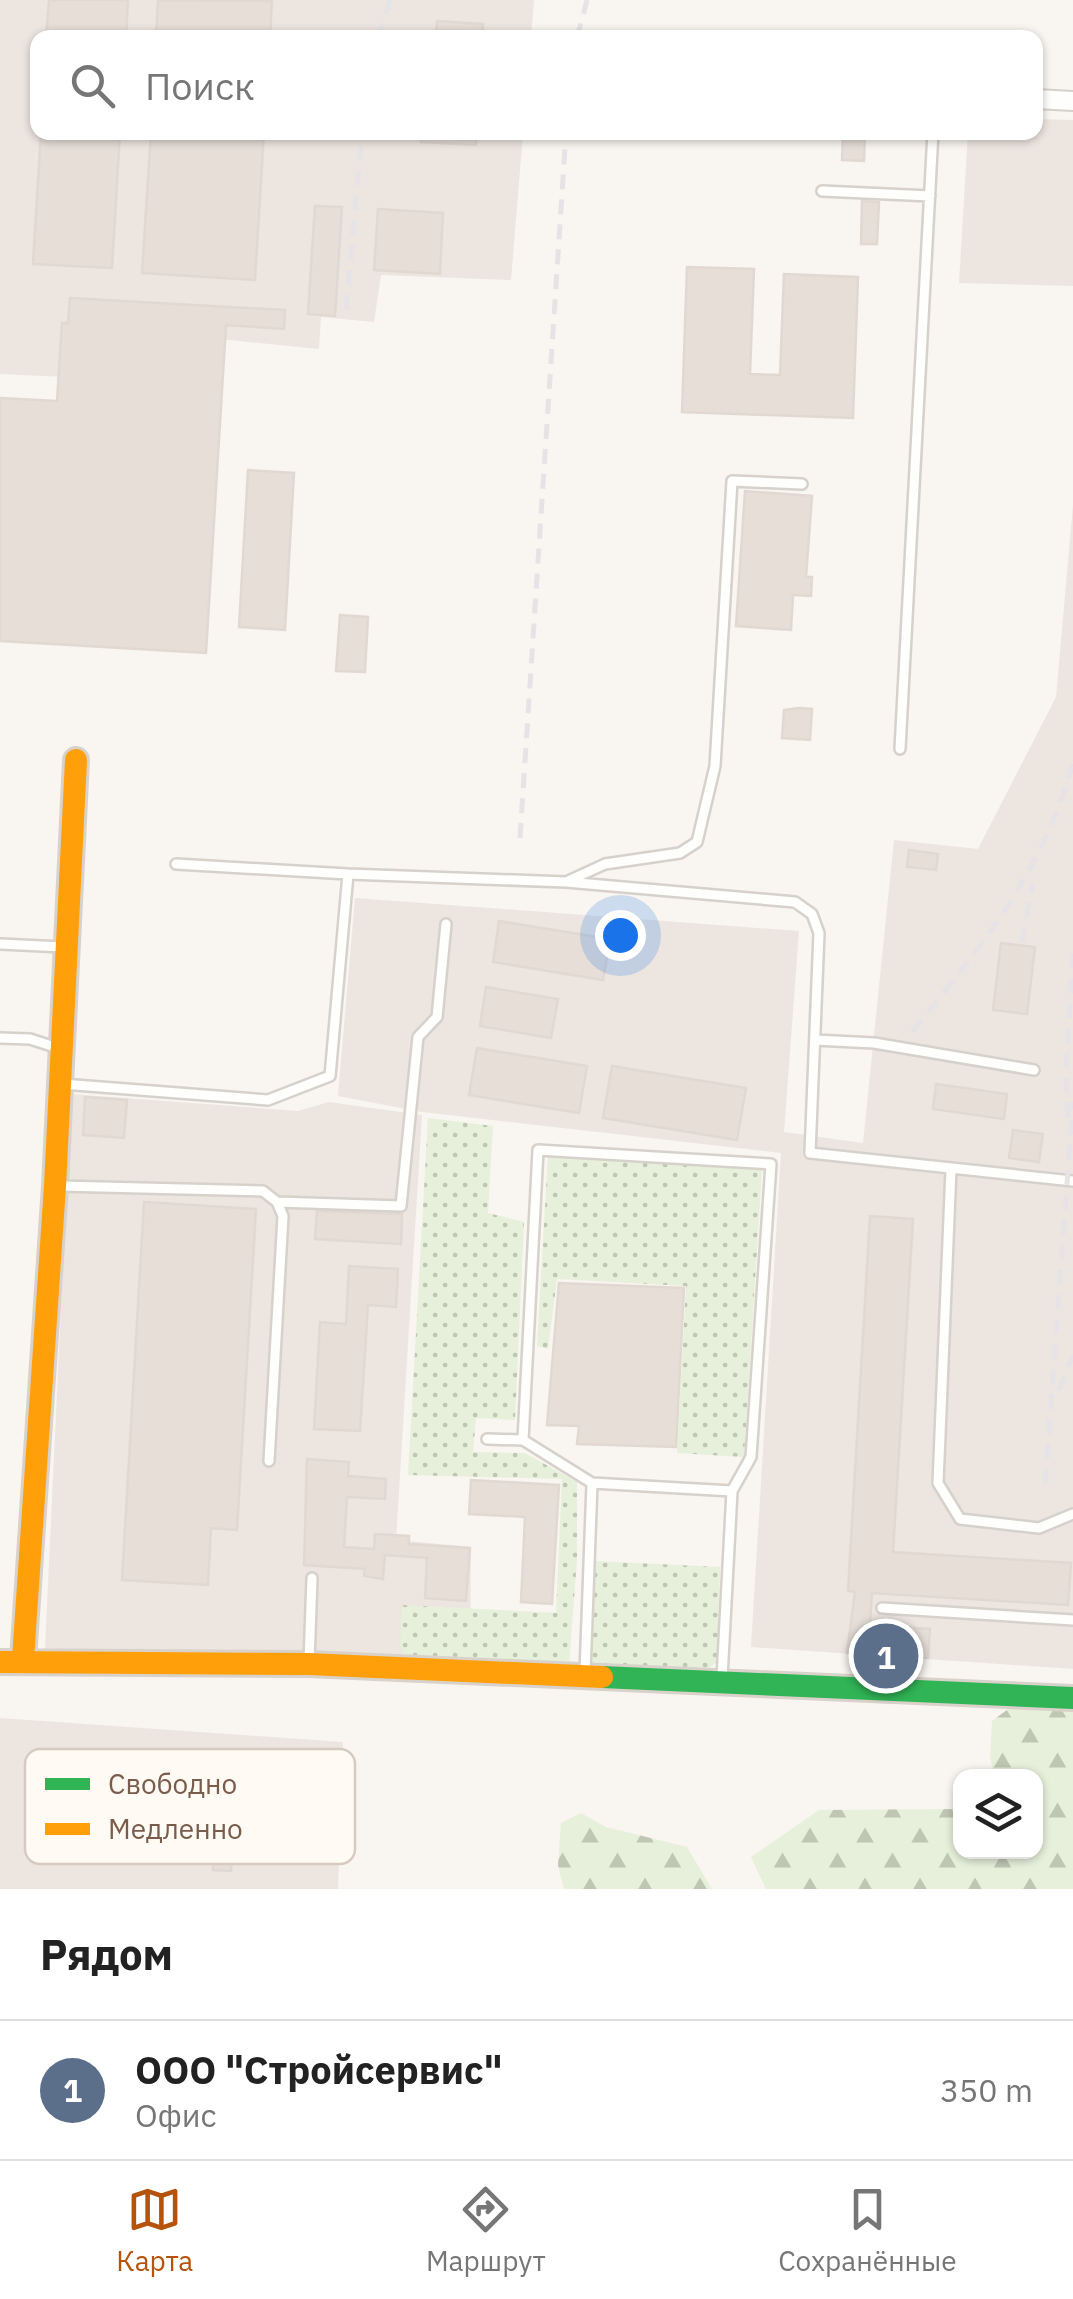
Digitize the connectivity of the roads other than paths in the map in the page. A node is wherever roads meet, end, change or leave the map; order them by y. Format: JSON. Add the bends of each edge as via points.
{"nodes":[{"id":1,"x":1043,"y":99,"type":"edge"},
{"id":2,"x":1073,"y":101,"type":"edge"},
{"id":3,"x":932,"y":140,"type":"edge"},
{"id":4,"x":822,"y":191,"type":"dead end"},
{"id":5,"x":930,"y":196,"type":"junction"},
{"id":6,"x":802,"y":484,"type":"dead end"},
{"id":7,"x":900,"y":750,"type":"dead end"},
{"id":8,"x":76,"y":760,"type":"dead end"},
{"id":9,"x":176,"y":864,"type":"dead end"},
{"id":10,"x":348,"y":874,"type":"junction"},
{"id":11,"x":566,"y":882,"type":"junction"},
{"id":12,"x":446,"y":924,"type":"dead end"},
{"id":13,"x":0,"y":944,"type":"edge"},
{"id":14,"x":66,"y":947,"type":"junction"},
{"id":15,"x":0,"y":1038,"type":"edge"},
{"id":16,"x":815,"y":1040,"type":"junction"},
{"id":17,"x":58,"y":1048,"type":"junction"},
{"id":18,"x":1034,"y":1070,"type":"dead end"},
{"id":19,"x":57,"y":1084,"type":"junction"},
{"id":20,"x":952,"y":1169,"type":"junction"},
{"id":21,"x":1073,"y":1181,"type":"edge"},
{"id":22,"x":55,"y":1186,"type":"junction"},
{"id":23,"x":277,"y":1202,"type":"junction"},
{"id":24,"x":487,"y":1440,"type":"dead end"},
{"id":25,"x":523,"y":1440,"type":"junction"},
{"id":26,"x":269,"y":1461,"type":"dead end"},
{"id":27,"x":592,"y":1484,"type":"junction"},
{"id":28,"x":732,"y":1491,"type":"junction"},
{"id":29,"x":1073,"y":1514,"type":"edge"},
{"id":30,"x":312,"y":1578,"type":"dead end"},
{"id":31,"x":882,"y":1608,"type":"dead end"},
{"id":32,"x":1073,"y":1620,"type":"edge"},
{"id":33,"x":12,"y":1660,"type":"edge"},
{"id":34,"x":308,"y":1664,"type":"junction"},
{"id":35,"x":585,"y":1675,"type":"junction"},
{"id":36,"x":722,"y":1681,"type":"junction"},
{"id":37,"x":1073,"y":1698,"type":"edge"}],
"edges":[{"from":1,"to":2,"type":"street"},
{"from":3,"to":5,"type":"lane"},
{"from":4,"to":5,"type":"lane"},
{"from":5,"to":7,"type":"lane"},
{"from":6,"to":11,"type":"lane","via":[[732,481],[715,766],[697,842],[680,853],[605,864]]},
{"from":8,"to":14,"type":"street"},
{"from":9,"to":10,"type":"lane"},
{"from":10,"to":11,"type":"lane"},
{"from":10,"to":19,"type":"lane","via":[[330,1076],[268,1100]]},
{"from":11,"to":16,"type":"lane","via":[[795,902],[812,914],[820,933]]},
{"from":12,"to":23,"type":"lane","via":[[437,1017],[418,1038],[401,1206]]},
{"from":13,"to":14,"type":"lane"},
{"from":14,"to":17,"type":"street"},
{"from":15,"to":17,"type":"lane","via":[[30,1038]]},
{"from":16,"to":18,"type":"lane"},
{"from":16,"to":20,"type":"lane","via":[[810,1153]]},
{"from":17,"to":19,"type":"street"},
{"from":19,"to":22,"type":"street"},
{"from":20,"to":21,"type":"lane"},
{"from":20,"to":29,"type":"lane","via":[[938,1483],[960,1519],[1039,1528]]},
{"from":22,"to":23,"type":"lane","via":[[263,1192]]},
{"from":22,"to":33,"type":"street"},
{"from":23,"to":26,"type":"lane","via":[[282,1216]]},
{"from":24,"to":25,"type":"lane"},
{"from":25,"to":27,"type":"lane"},
{"from":25,"to":28,"type":"lane","via":[[538,1150],[770,1164],[751,1456]]},
{"from":27,"to":28,"type":"lane"},
{"from":27,"to":35,"type":"lane"},
{"from":28,"to":36,"type":"lane"},
{"from":30,"to":34,"type":"lane"},
{"from":31,"to":32,"type":"lane"},
{"from":33,"to":34,"type":"street"},
{"from":34,"to":35,"type":"street"},
{"from":35,"to":36,"type":"street"},
{"from":36,"to":37,"type":"street"}]}
